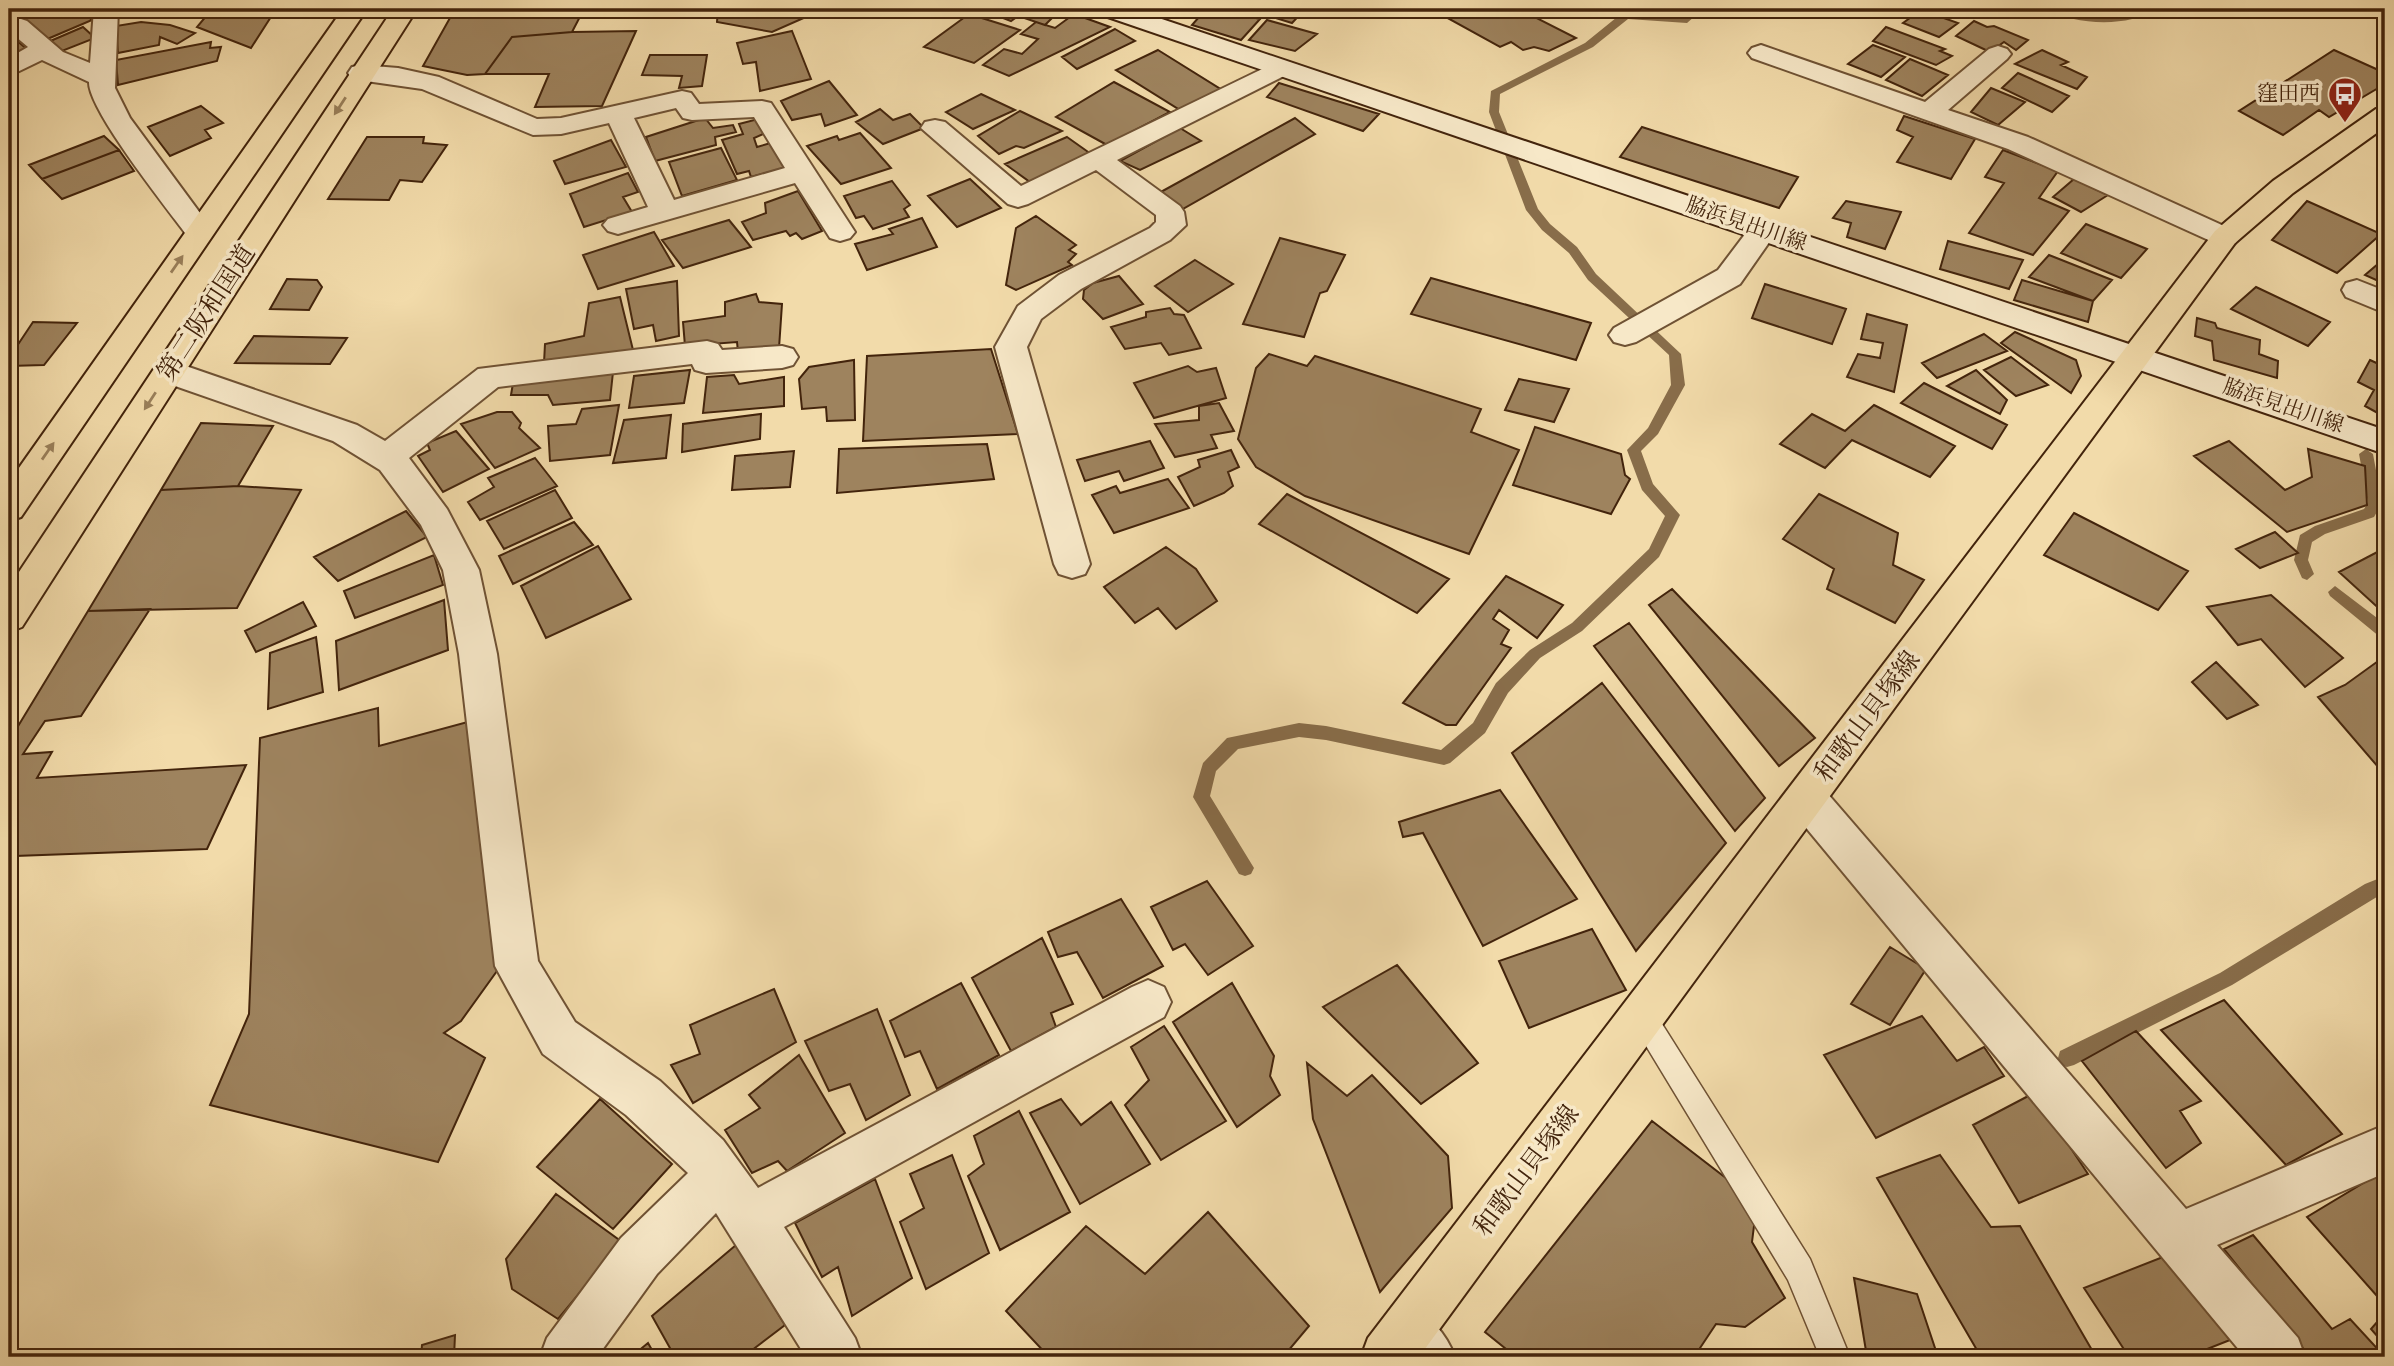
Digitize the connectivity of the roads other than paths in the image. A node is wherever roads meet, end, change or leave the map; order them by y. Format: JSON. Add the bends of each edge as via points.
{"nodes":[{"id":1,"x":104,"y":9,"type":"edge"},
{"id":2,"x":355,"y":9,"type":"edge"},
{"id":3,"x":405,"y":9,"type":"edge"},
{"id":4,"x":1108,"y":9,"type":"edge"},
{"id":5,"x":9,"y":22,"type":"edge"},
{"id":6,"x":44,"y":49,"type":"junction"},
{"id":7,"x":1761,"y":53,"type":"dead end"},
{"id":8,"x":1998,"y":54,"type":"dead end"},
{"id":9,"x":9,"y":68,"type":"edge"},
{"id":10,"x":1281,"y":68,"type":"junction"},
{"id":11,"x":361,"y":74,"type":"junction"},
{"id":12,"x":102,"y":78,"type":"junction"},
{"id":13,"x":1929,"y":112,"type":"junction"},
{"id":14,"x":618,"y":113,"type":"junction"},
{"id":15,"x":2385,"y":115,"type":"edge"},
{"id":16,"x":935,"y":128,"type":"dead end"},
{"id":17,"x":1097,"y":158,"type":"junction"},
{"id":18,"x":802,"y":172,"type":"junction"},
{"id":19,"x":665,"y":212,"type":"junction"},
{"id":20,"x":618,"y":225,"type":"dead end"},
{"id":21,"x":1762,"y":231,"type":"junction"},
{"id":22,"x":199,"y":232,"type":"junction"},
{"id":23,"x":840,"y":232,"type":"dead end"},
{"id":24,"x":2225,"y":237,"type":"junction"},
{"id":25,"x":2357,"y":290,"type":"dead end"},
{"id":26,"x":2385,"y":303,"type":"edge"},
{"id":27,"x":1625,"y":335,"type":"dead end"},
{"id":28,"x":782,"y":357,"type":"dead end"},
{"id":29,"x":2136,"y":357,"type":"junction"},
{"id":30,"x":169,"y":372,"type":"junction"},
{"id":31,"x":2385,"y":442,"type":"edge"},
{"id":32,"x":386,"y":458,"type":"junction"},
{"id":33,"x":9,"y":508,"type":"edge"},
{"id":34,"x":1072,"y":564,"type":"dead end"},
{"id":35,"x":9,"y":617,"type":"edge"},
{"id":36,"x":1807,"y":799,"type":"junction"},
{"id":37,"x":1148,"y":1002,"type":"dead end"},
{"id":38,"x":1643,"y":1017,"type":"junction"},
{"id":39,"x":2385,"y":1149,"type":"edge"},
{"id":40,"x":719,"y":1176,"type":"junction"},
{"id":41,"x":750,"y":1219,"type":"junction"},
{"id":42,"x":2178,"y":1237,"type":"junction"},
{"id":43,"x":1407,"y":1349,"type":"edge"},
{"id":44,"x":2268,"y":1354,"type":"edge"},
{"id":45,"x":566,"y":1357,"type":"edge"},
{"id":46,"x":836,"y":1357,"type":"edge"},
{"id":47,"x":1835,"y":1357,"type":"edge"}],
"edges":[{"from":1,"to":12,"type":"street"},
{"from":2,"to":22,"type":"main road","name":"第二阪和国道"},
{"from":3,"to":11,"type":"main road","name":"第二阪和国道"},
{"from":4,"to":10,"type":"street","name":"脇浜見出川線"},
{"from":5,"to":6,"type":"street"},
{"from":6,"to":9,"type":"street"},
{"from":6,"to":12,"type":"street"},
{"from":7,"to":13,"type":"street"},
{"from":8,"to":13,"type":"street"},
{"from":10,"to":17,"type":"street"},
{"from":10,"to":21,"type":"street","name":"脇浜見出川線"},
{"from":11,"to":14,"type":"street","via":[[430,83],[533,127],[561,126]]},
{"from":11,"to":30,"type":"main road","name":"第二阪和国道","one_way":true},
{"from":12,"to":22,"type":"street","via":[[102,88],[117,118]]},
{"from":13,"to":24,"type":"street","via":[[2018,143]]},
{"from":14,"to":18,"type":"street","via":[[682,99],[692,112],[762,109]]},
{"from":14,"to":19,"type":"street"},
{"from":15,"to":24,"type":"main road","name":"和歌山貝塚線","via":[[2283,187]]},
{"from":16,"to":17,"type":"street","via":[[1018,198]]},
{"from":17,"to":34,"type":"street","via":[[1170,212],[1171,225],[1070,282],[1029,313],[1011,346]]},
{"from":18,"to":19,"type":"street"},
{"from":18,"to":23,"type":"street"},
{"from":19,"to":20,"type":"street"},
{"from":21,"to":27,"type":"street","via":[[1728,277]]},
{"from":21,"to":29,"type":"street","name":"脇浜見出川線"},
{"from":33,"to":22,"type":"main road","name":"第二阪和国道","one_way":true},
{"from":24,"to":29,"type":"main road","name":"和歌山貝塚線"},
{"from":25,"to":26,"type":"street"},
{"from":28,"to":32,"type":"street","via":[[706,362],[707,352],[489,377]]},
{"from":29,"to":31,"type":"street","name":"脇浜見出川線"},
{"from":29,"to":36,"type":"main road","name":"和歌山貝塚線"},
{"from":30,"to":32,"type":"street","via":[[345,433]]},
{"from":30,"to":35,"type":"main road","name":"第二阪和国道","one_way":true},
{"from":32,"to":40,"type":"street","via":[[435,519],[461,570],[478,654],[517,967],[559,1038],[643,1098],[706,1157]]},
{"from":36,"to":38,"type":"main road","name":"和歌山貝塚線"},
{"from":36,"to":42,"type":"street"},
{"from":37,"to":41,"type":"street"},
{"from":38,"to":43,"type":"main road","name":"和歌山貝塚線"},
{"from":38,"to":47,"type":"lane","via":[[1799,1270]]},
{"from":39,"to":42,"type":"street"},
{"from":40,"to":41,"type":"street"},
{"from":40,"to":45,"type":"street","via":[[639,1256]]},
{"from":41,"to":46,"type":"street"},
{"from":42,"to":44,"type":"street"}]}
